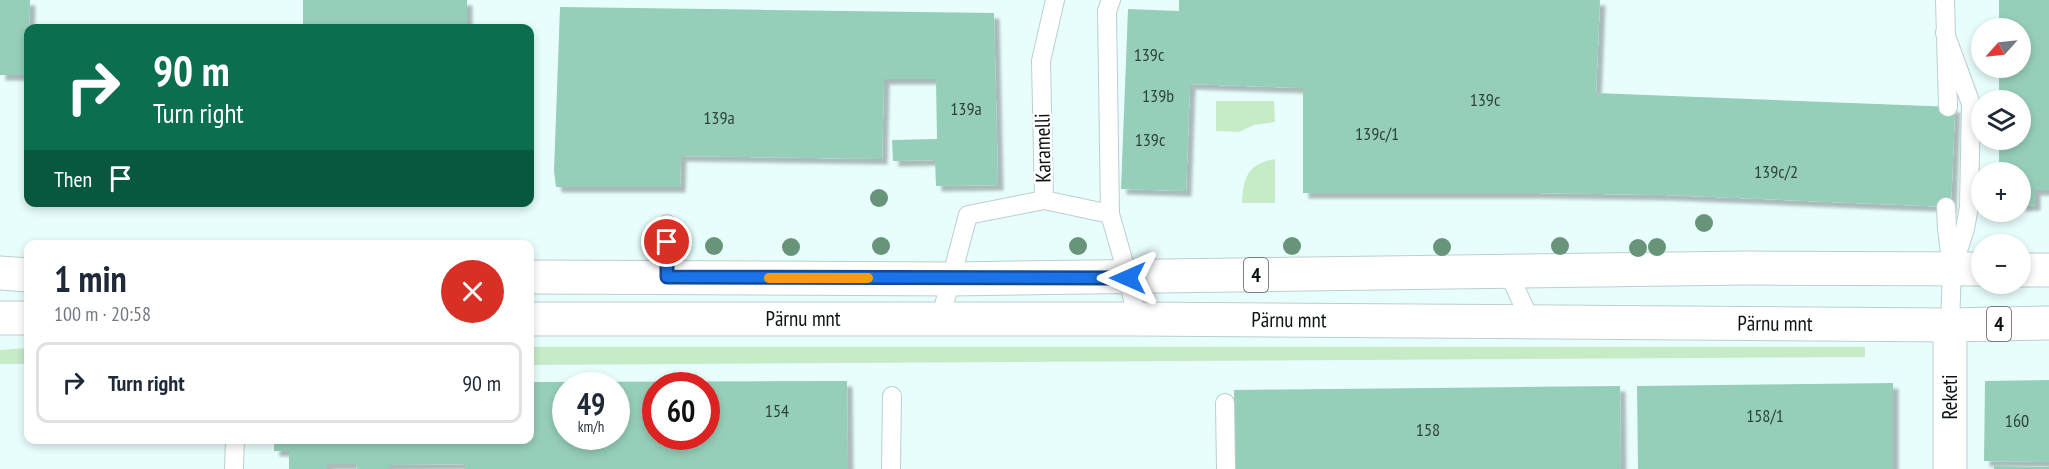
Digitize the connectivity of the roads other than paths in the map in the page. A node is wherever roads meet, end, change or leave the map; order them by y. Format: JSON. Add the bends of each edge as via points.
{"nodes":[{"id":1,"x":1055,"y":0,"type":"edge"},
{"id":2,"x":1111,"y":0,"type":"edge"},
{"id":3,"x":1945,"y":0,"type":"edge"},
{"id":4,"x":1945,"y":33,"type":"junction"},
{"id":5,"x":1948,"y":107,"type":"dead end"},
{"id":6,"x":1044,"y":200,"type":"junction"},
{"id":7,"x":1946,"y":207,"type":"dead end"},
{"id":8,"x":1110,"y":214,"type":"junction"},
{"id":9,"x":667,"y":224,"type":"dead end"},
{"id":10,"x":1967,"y":269,"type":"edge"},
{"id":11,"x":2031,"y":270,"type":"edge"},
{"id":12,"x":2049,"y":270,"type":"edge"},
{"id":13,"x":1508,"y":272,"type":"junction"},
{"id":14,"x":0,"y":273,"type":"edge"},
{"id":15,"x":24,"y":275,"type":"edge"},
{"id":16,"x":534,"y":277,"type":"edge"},
{"id":17,"x":667,"y":277,"type":"junction"},
{"id":18,"x":1128,"y":278,"type":"junction"},
{"id":19,"x":952,"y":279,"type":"junction"},
{"id":20,"x":0,"y":318,"type":"edge"},
{"id":21,"x":24,"y":318,"type":"edge"},
{"id":22,"x":534,"y":319,"type":"edge"},
{"id":23,"x":1137,"y":319,"type":"junction"},
{"id":24,"x":940,"y":320,"type":"junction"},
{"id":25,"x":1531,"y":322,"type":"junction"},
{"id":26,"x":2049,"y":323,"type":"edge"},
{"id":27,"x":1950,"y":325,"type":"junction"},
{"id":28,"x":892,"y":396,"type":"dead end"},
{"id":29,"x":1225,"y":403,"type":"dead end"},
{"id":30,"x":235,"y":444,"type":"edge"},
{"id":31,"x":234,"y":469,"type":"edge"},
{"id":32,"x":891,"y":469,"type":"edge"},
{"id":33,"x":1226,"y":469,"type":"edge"},
{"id":34,"x":1950,"y":469,"type":"edge"}],
"edges":[{"from":1,"to":6,"type":"lane","name":"Karamelli","via":[[1041,62]]},
{"from":2,"to":8,"type":"lane","via":[[1107,11]]},
{"from":3,"to":4,"type":"lane"},
{"from":4,"to":5,"type":"lane"},
{"from":4,"to":10,"type":"lane","via":[[1971,104]]},
{"from":6,"to":8,"type":"lane","name":"Karamelli"},
{"from":6,"to":19,"type":"lane","via":[[968,215]]},
{"from":7,"to":10,"type":"lane","via":[[1947,229]]},
{"from":8,"to":18,"type":"lane"},
{"from":9,"to":17,"type":"lane"},
{"from":10,"to":13,"type":"main road","name":"Pärnu mnt","number":"4"},
{"from":10,"to":27,"type":"lane"},
{"from":11,"to":12,"type":"main road"},
{"from":13,"to":18,"type":"main road","name":"Pärnu mnt","number":"4"},
{"from":13,"to":25,"type":"lane"},
{"from":14,"to":15,"type":"main road"},
{"from":16,"to":17,"type":"main road","name":"Pärnu mnt","number":"4"},
{"from":17,"to":19,"type":"main road","name":"Pärnu mnt","number":"4"},
{"from":18,"to":19,"type":"main road","name":"Pärnu mnt","number":"4"},
{"from":18,"to":23,"type":"lane"},
{"from":19,"to":24,"type":"lane"},
{"from":20,"to":21,"type":"main road"},
{"from":22,"to":24,"type":"main road","name":"Pärnu mnt","number":"4"},
{"from":23,"to":24,"type":"main road","name":"Pärnu mnt","number":"4"},
{"from":23,"to":25,"type":"main road","name":"Pärnu mnt","number":"4"},
{"from":25,"to":27,"type":"main road","name":"Pärnu mnt","number":"4"},
{"from":26,"to":27,"type":"main road","name":"Pärnu mnt","number":"4"},
{"from":27,"to":34,"type":"main road","name":"Reketi"},
{"from":28,"to":32,"type":"lane"},
{"from":29,"to":33,"type":"lane"},
{"from":30,"to":31,"type":"lane"}]}
